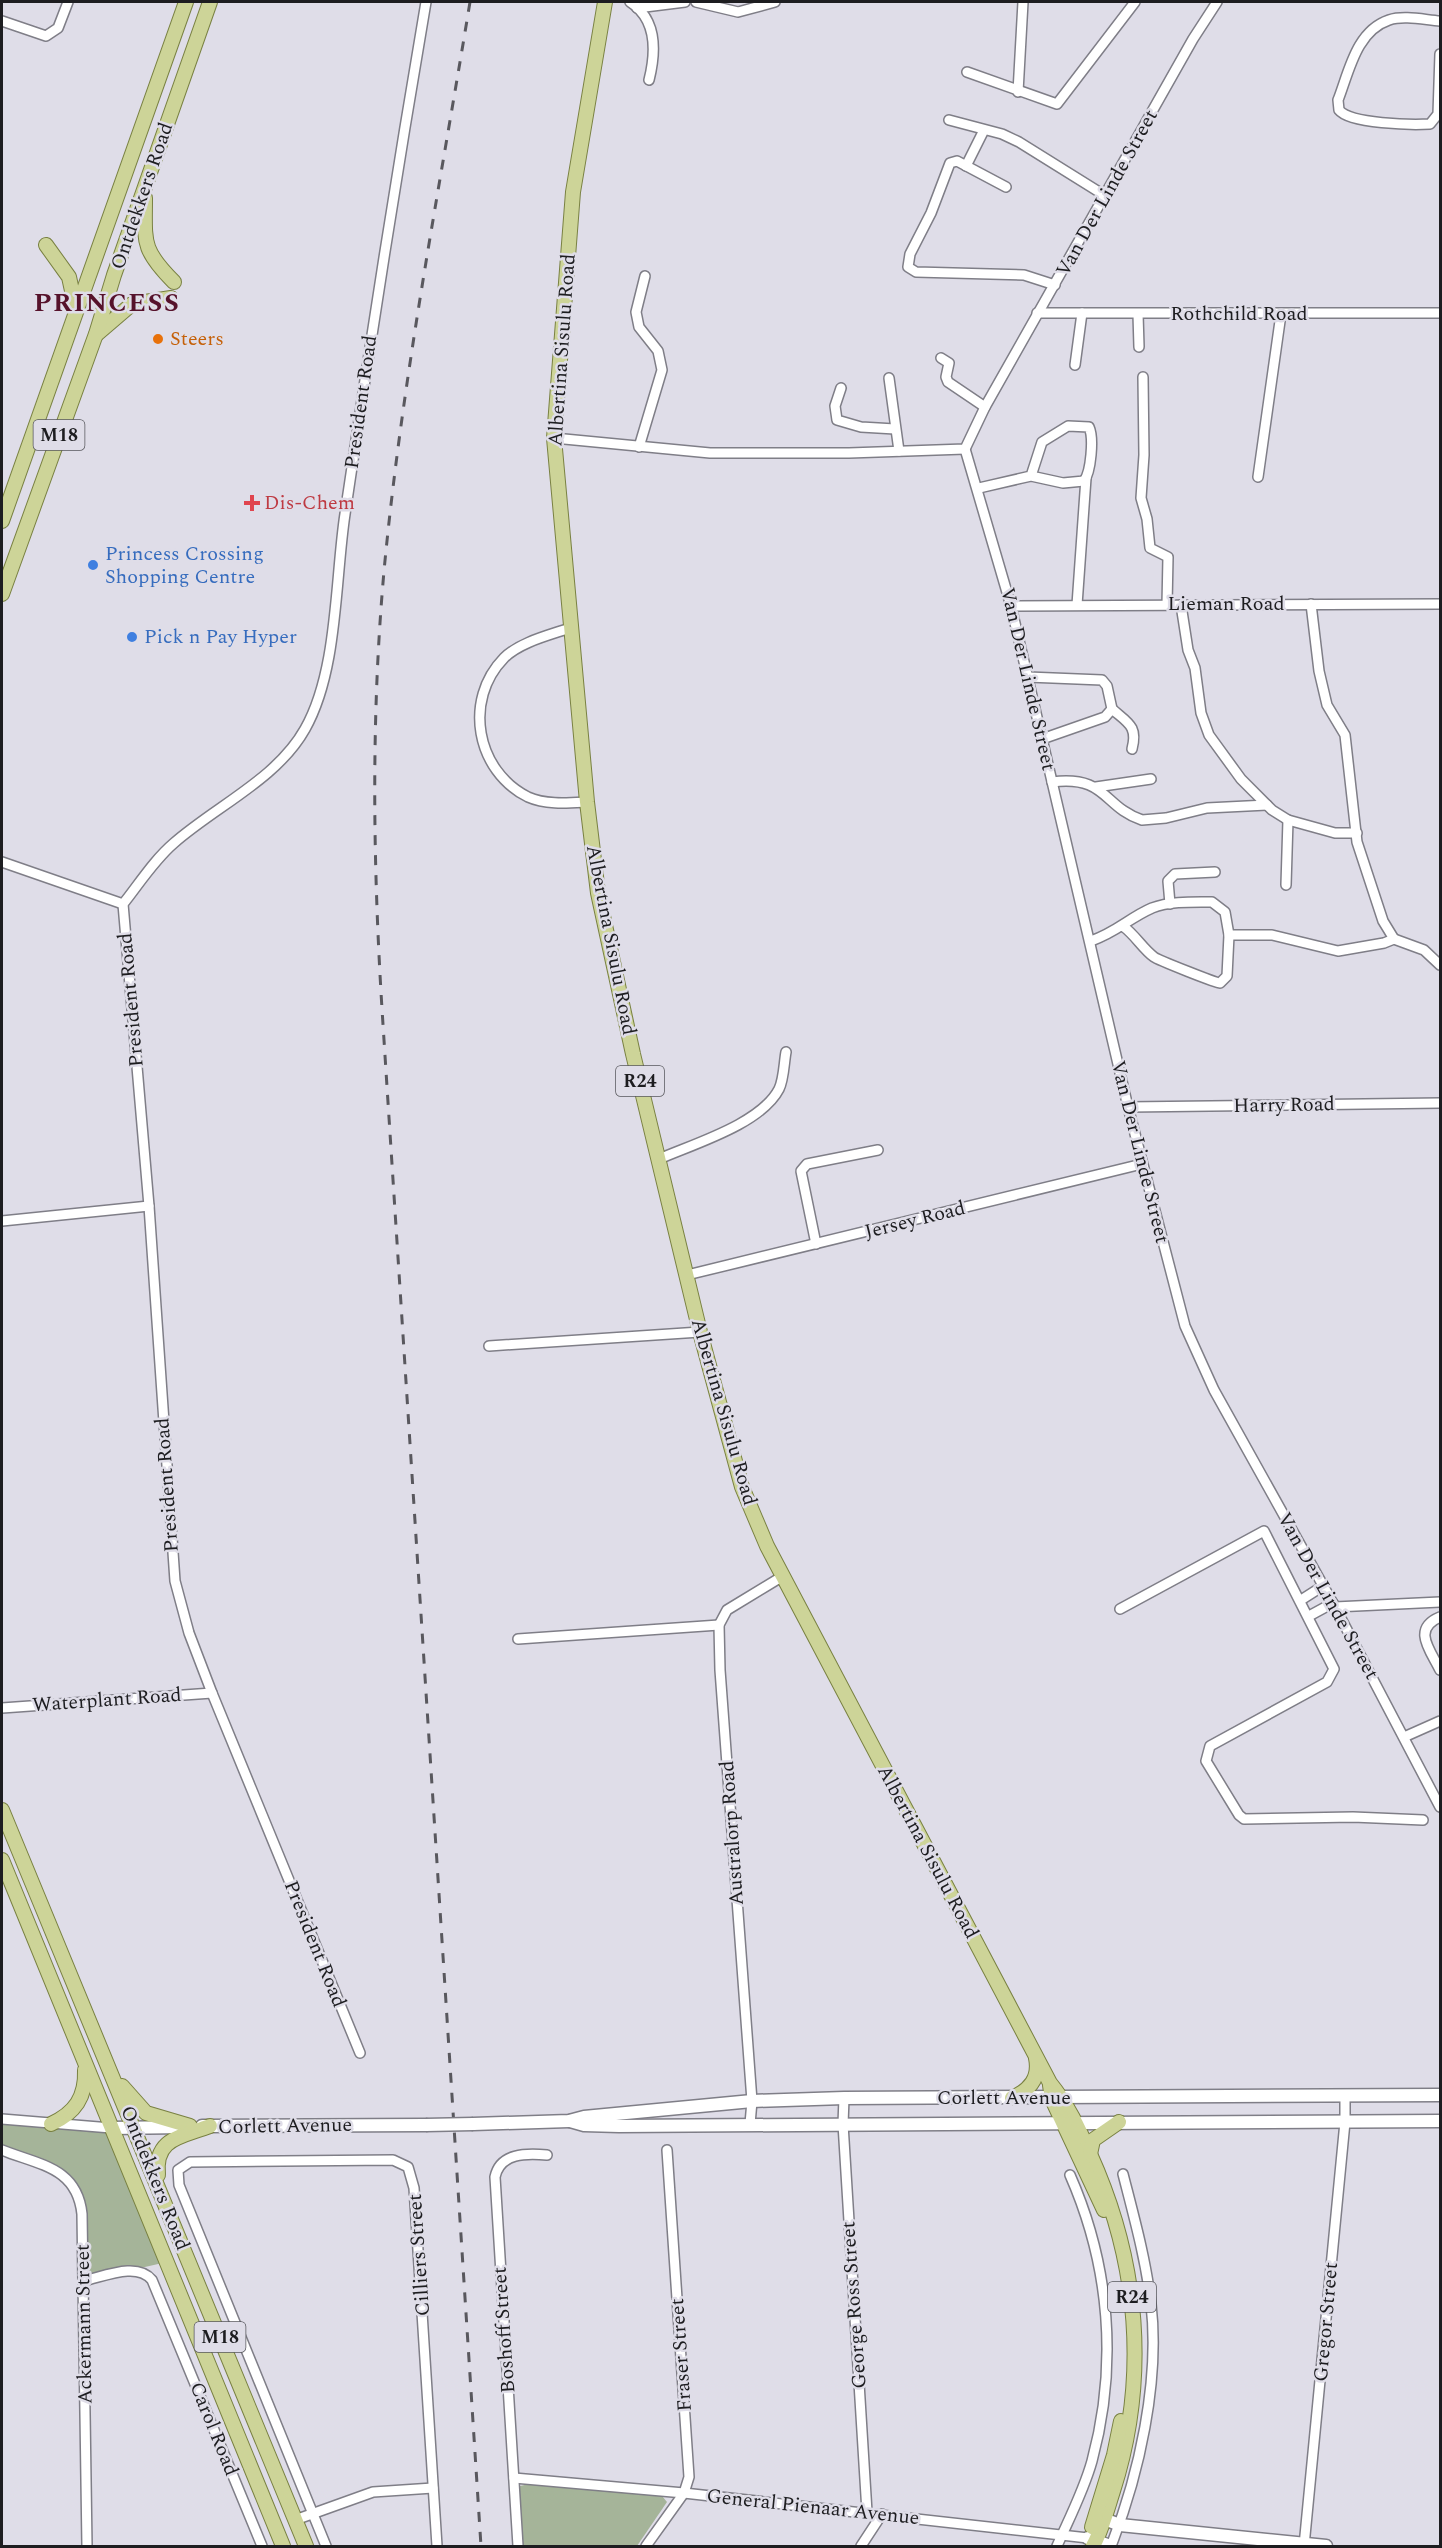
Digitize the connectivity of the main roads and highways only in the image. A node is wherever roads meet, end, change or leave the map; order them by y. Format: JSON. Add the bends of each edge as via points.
{"nodes":[{"id":1,"x":186,"y":2,"type":"edge"},
{"id":2,"x":210,"y":2,"type":"edge"},
{"id":3,"x":605,"y":2,"type":"edge"},
{"id":4,"x":144,"y":190,"type":"junction"},
{"id":5,"x":46,"y":244,"type":"dead end"},
{"id":6,"x":174,"y":282,"type":"dead end"},
{"id":7,"x":171,"y":298,"type":"dead end"},
{"id":8,"x":76,"y":312,"type":"junction"},
{"id":9,"x":96,"y":334,"type":"junction"},
{"id":10,"x":2,"y":521,"type":"edge"},
{"id":11,"x":2,"y":594,"type":"edge"},
{"id":12,"x":2,"y":1810,"type":"edge"},
{"id":13,"x":2,"y":1860,"type":"edge"},
{"id":14,"x":1035,"y":2054,"type":"junction"},
{"id":15,"x":86,"y":2066,"type":"junction"},
{"id":16,"x":109,"y":2067,"type":"junction"},
{"id":17,"x":1012,"y":2098,"type":"road end"},
{"id":18,"x":1119,"y":2122,"type":"road end"},
{"id":19,"x":1070,"y":2123,"type":"junction"},
{"id":20,"x":51,"y":2124,"type":"road end"},
{"id":21,"x":190,"y":2126,"type":"road end"},
{"id":22,"x":210,"y":2127,"type":"road end"},
{"id":23,"x":1090,"y":2154,"type":"junction"},
{"id":24,"x":159,"y":2186,"type":"junction"},
{"id":25,"x":1100,"y":2518,"type":"junction"},
{"id":26,"x":1090,"y":2543,"type":"edge"},
{"id":27,"x":283,"y":2547,"type":"edge"},
{"id":28,"x":306,"y":2547,"type":"edge"}],
"edges":[{"from":1,"to":8,"type":"main road","name":"Ontdekkers Road","number":"M18"},
{"from":2,"to":4,"type":"main road","name":"Ontdekkers Road","number":"M18"},
{"from":3,"to":14,"type":"main road","name":"Albertina Sisulu Road","number":"R24","via":[[573,192],[554,438],[598,893],[658,1159],[742,1487],[783,1576]]},
{"from":4,"to":6,"type":"main road","via":[[148,252]]},
{"from":4,"to":9,"type":"main road","name":"Ontdekkers Road","number":"M18"},
{"from":5,"to":8,"type":"main road","via":[[69,277]]},
{"from":7,"to":9,"type":"main road","via":[[132,304]]},
{"from":8,"to":10,"type":"main road","name":"Ontdekkers Road","number":"M18"},
{"from":9,"to":11,"type":"main road","name":"Ontdekkers Road","number":"M18"},
{"from":12,"to":16,"type":"main road","name":"Ontdekkers Road","number":"M18"},
{"from":13,"to":15,"type":"main road","name":"Ontdekkers Road","number":"M18"},
{"from":14,"to":17,"type":"main road","via":[[1034,2081]]},
{"from":14,"to":19,"type":"main road","name":"Albertina Sisulu Road","number":"R24"},
{"from":15,"to":20,"type":"main road","via":[[79,2103]]},
{"from":15,"to":27,"type":"main road","name":"Ontdekkers Road","number":"M18"},
{"from":16,"to":21,"type":"main road","via":[[146,2113]]},
{"from":16,"to":24,"type":"main road","name":"Ontdekkers Road","number":"M18"},
{"from":18,"to":23,"type":"main road","via":[[1093,2140]]},
{"from":19,"to":23,"type":"main road","name":"Albertina Sisulu Road","number":"R24"},
{"from":19,"to":25,"type":"main road","name":"Albertina Sisulu Road","number":"R24","via":[[1113,2239],[1126,2307],[1128,2365],[1123,2412]]},
{"from":22,"to":24,"type":"main road","via":[[173,2140],[161,2149],[156,2163]]},
{"from":23,"to":25,"type":"main road","name":"Albertina Sisulu Road","number":"R24","via":[[1120,2232],[1135,2322],[1129,2431],[1123,2461]]},
{"from":24,"to":28,"type":"main road","name":"Ontdekkers Road","number":"M18"},
{"from":25,"to":26,"type":"main road","name":"Albertina Sisulu Road","number":"R24"}]}
